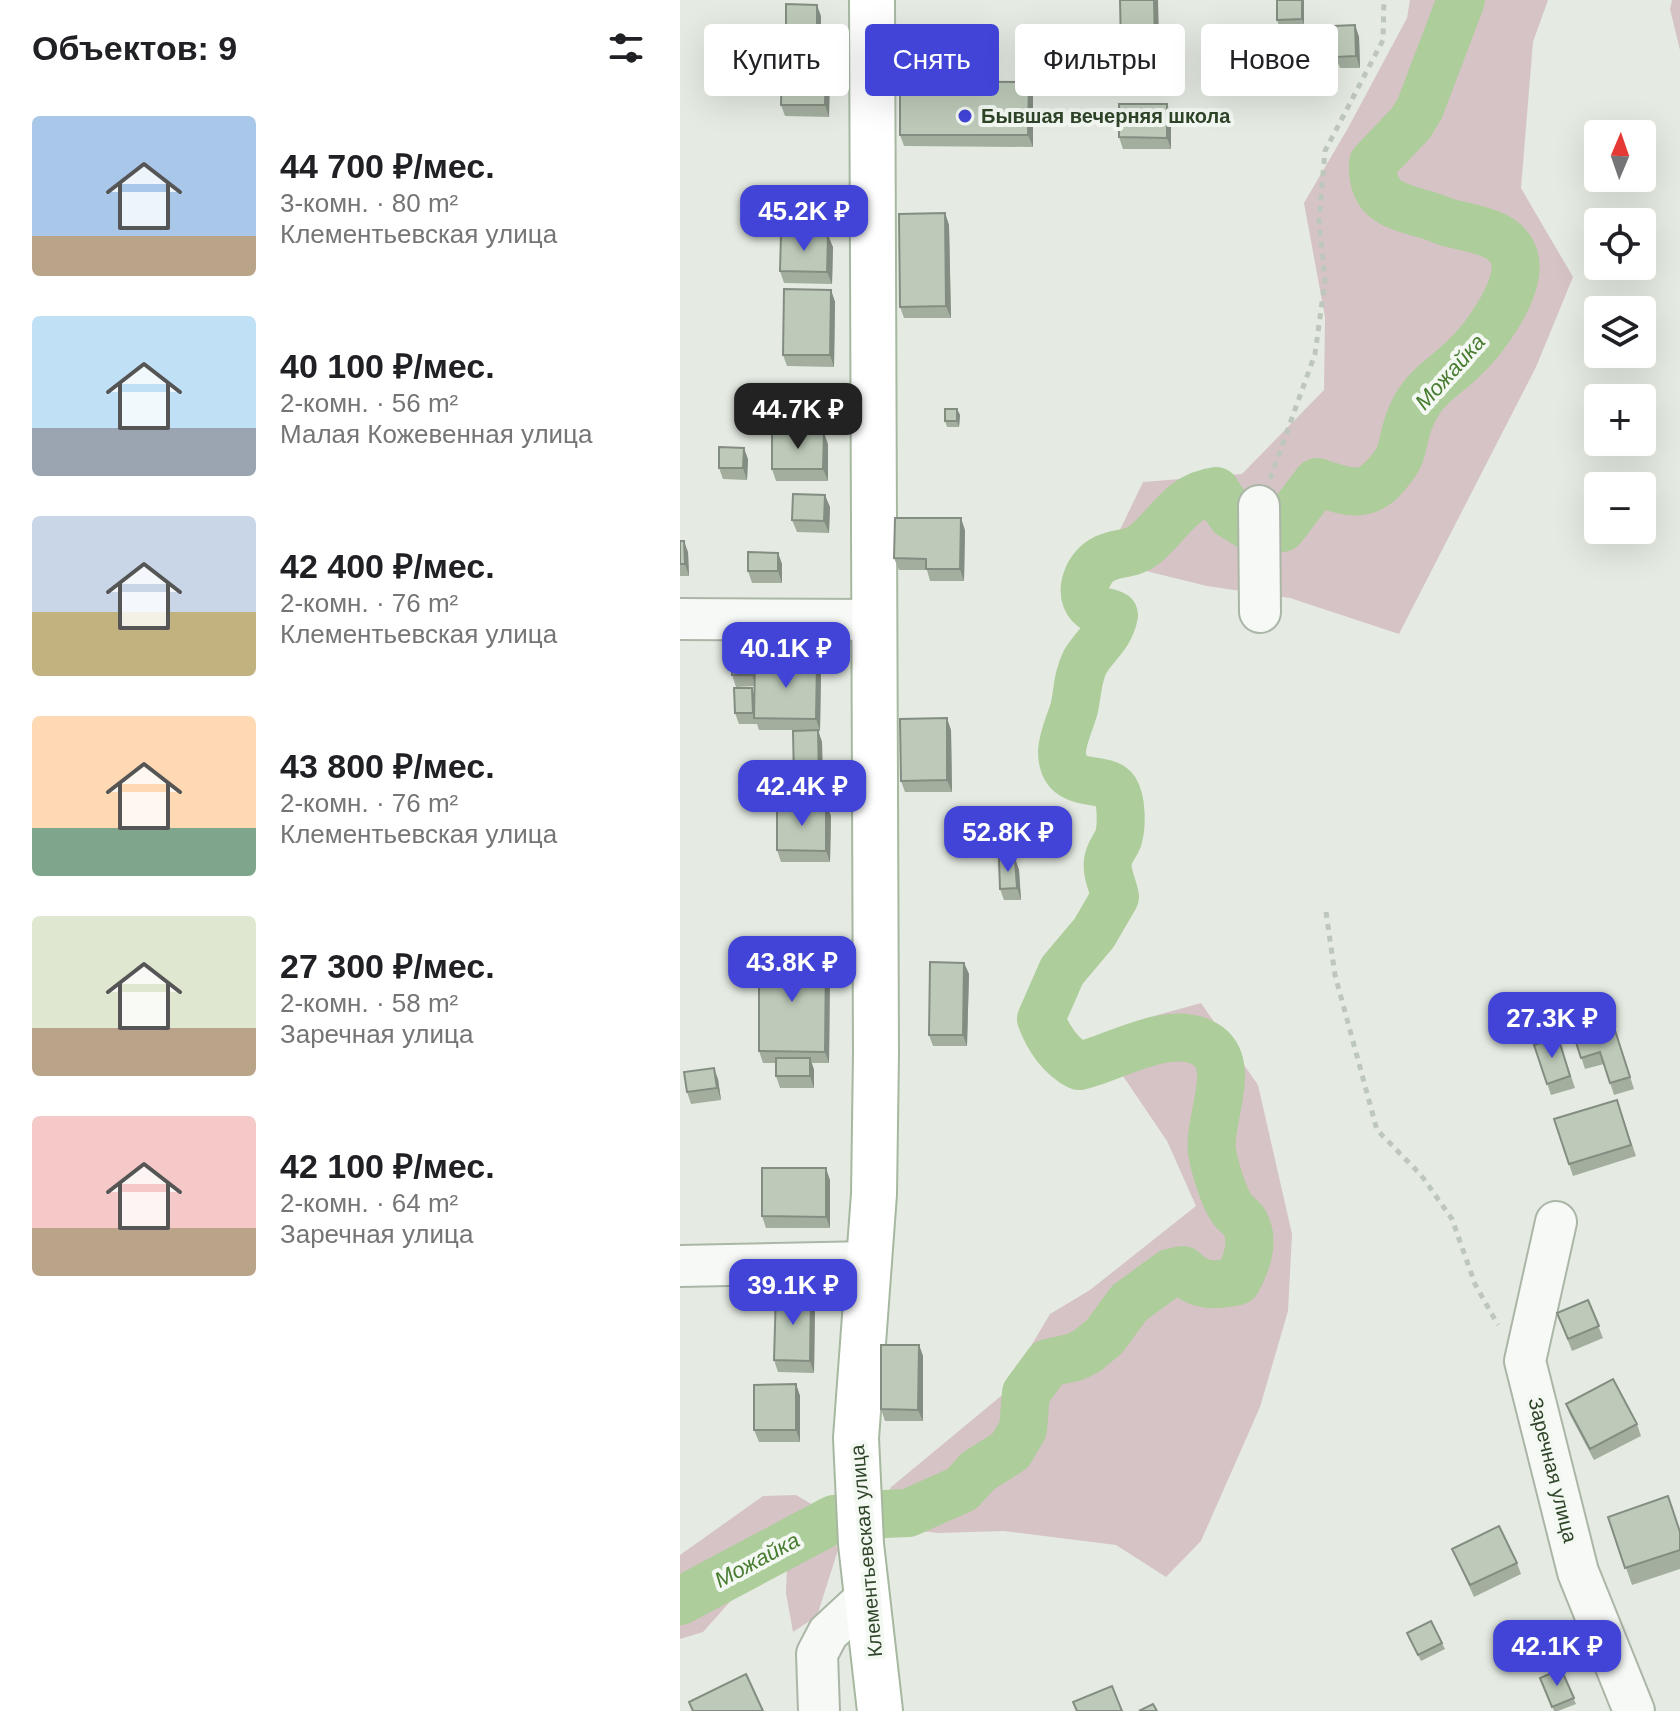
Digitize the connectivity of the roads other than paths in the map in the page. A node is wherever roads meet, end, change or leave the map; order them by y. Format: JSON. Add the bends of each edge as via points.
{"nodes":[{"id":1,"x":872,"y":0,"type":"edge"},
{"id":2,"x":1259,"y":506,"type":"road end"},
{"id":3,"x":1260,"y":612,"type":"dead end"},
{"id":4,"x":680,"y":619,"type":"edge"},
{"id":5,"x":875,"y":620,"type":"junction"},
{"id":6,"x":1556,"y":1222,"type":"dead end"},
{"id":7,"x":869,"y":1262,"type":"junction"},
{"id":8,"x":680,"y":1266,"type":"edge"},
{"id":9,"x":867,"y":1597,"type":"junction"},
{"id":10,"x":819,"y":1711,"type":"edge"},
{"id":11,"x":880,"y":1711,"type":"edge"},
{"id":12,"x":1634,"y":1711,"type":"edge"}],
"edges":[{"from":1,"to":5,"type":"main road","name":"Клементьевская улица"},
{"from":2,"to":3,"type":"street"},
{"from":4,"to":5,"type":"street"},
{"from":5,"to":7,"type":"main road","name":"Клементьевская улица","via":[[876,1054]]},
{"from":6,"to":12,"type":"street","name":"Заречная улица","via":[[1525,1361],[1578,1572]]},
{"from":7,"to":8,"type":"street"},
{"from":7,"to":9,"type":"main road","name":"Клементьевская улица","via":[[856,1438]]},
{"from":9,"to":10,"type":"street","via":[[828,1633],[817,1654]]},
{"from":9,"to":11,"type":"main road","name":"Клементьевская улица"}]}
